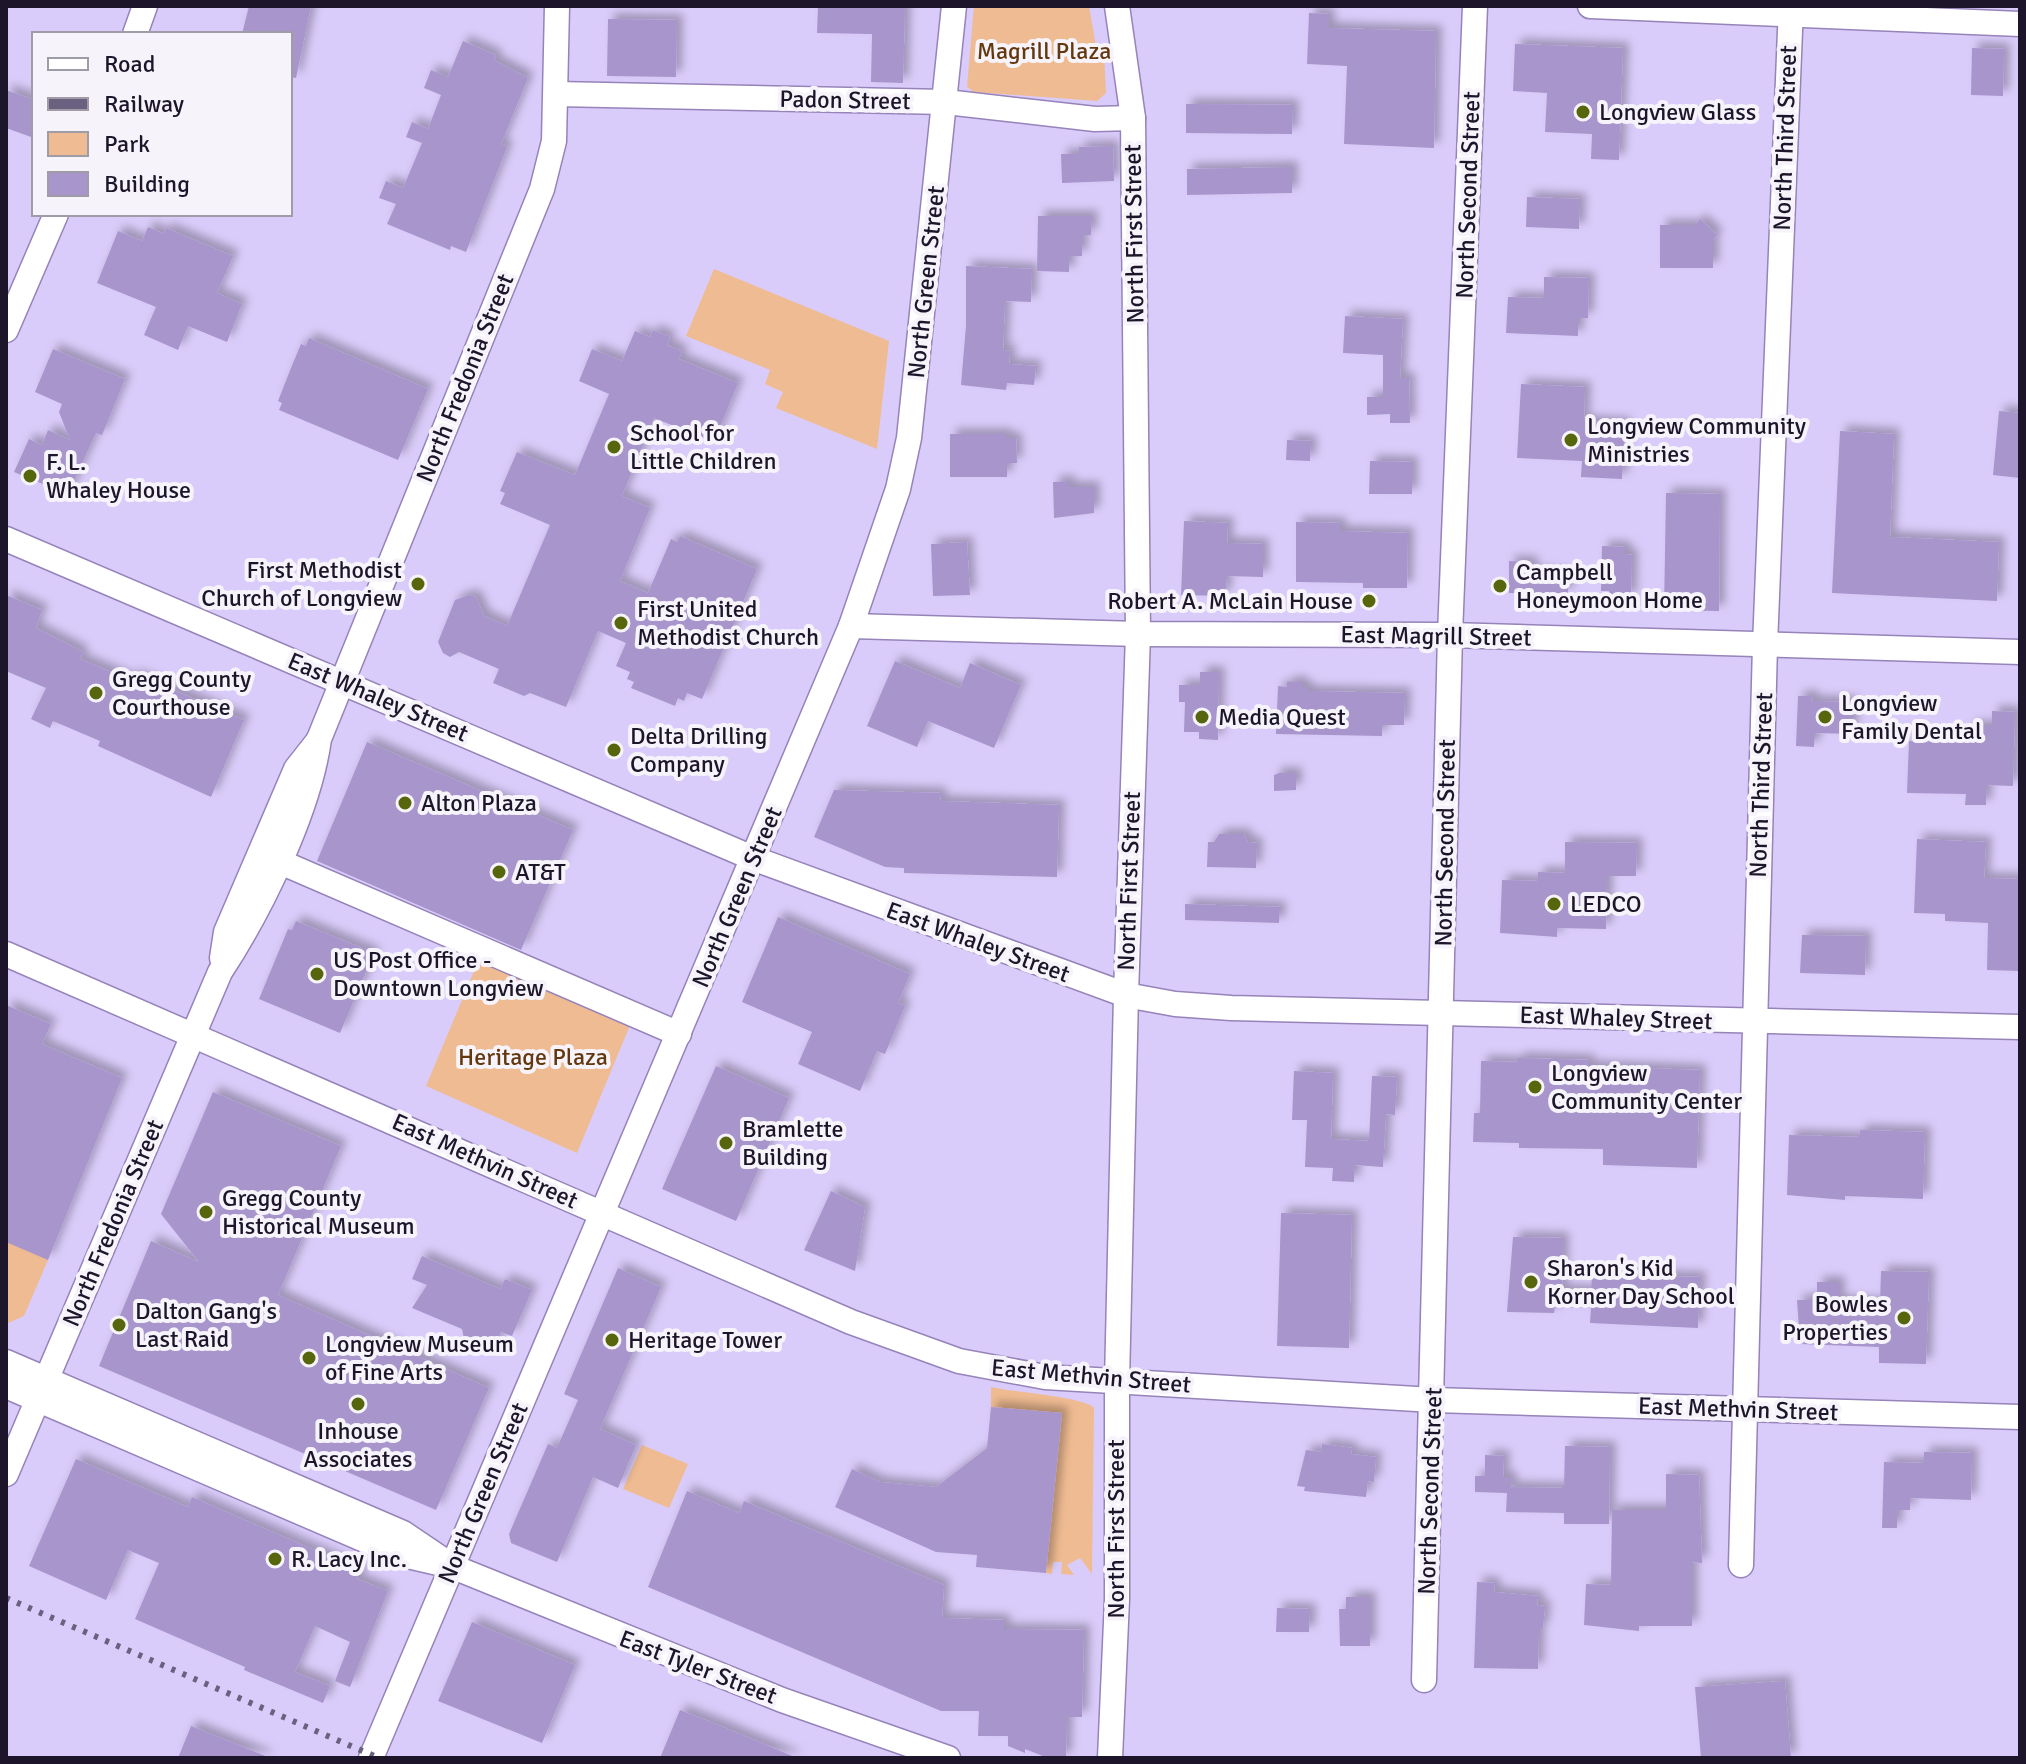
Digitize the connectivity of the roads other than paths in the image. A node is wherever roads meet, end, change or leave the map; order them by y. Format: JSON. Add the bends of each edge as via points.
{"nodes":[{"id":1,"x":145,"y":6,"type":"edge"},
{"id":2,"x":557,"y":6,"type":"edge"},
{"id":3,"x":954,"y":6,"type":"edge"},
{"id":4,"x":1117,"y":6,"type":"edge"},
{"id":5,"x":1475,"y":6,"type":"edge"},
{"id":6,"x":1590,"y":6,"type":"edge"},
{"id":7,"x":1791,"y":11,"type":"edge"},
{"id":8,"x":2020,"y":24,"type":"edge"},
{"id":9,"x":136,"y":32,"type":"edge"},
{"id":10,"x":556,"y":94,"type":"junction"},
{"id":11,"x":946,"y":102,"type":"junction"},
{"id":12,"x":1133,"y":118,"type":"junction"},
{"id":13,"x":55,"y":216,"type":"edge"},
{"id":14,"x":6,"y":330,"type":"edge"},
{"id":15,"x":6,"y":539,"type":"edge"},
{"id":16,"x":851,"y":626,"type":"junction"},
{"id":17,"x":1138,"y":634,"type":"junction"},
{"id":18,"x":1450,"y":635,"type":"junction"},
{"id":19,"x":1765,"y":645,"type":"junction"},
{"id":20,"x":2020,"y":652,"type":"edge"},
{"id":21,"x":342,"y":682,"type":"junction"},
{"id":22,"x":319,"y":739,"type":"junction"},
{"id":23,"x":755,"y":859,"type":"junction"},
{"id":24,"x":278,"y":861,"type":"junction"},
{"id":25,"x":6,"y":954,"type":"edge"},
{"id":26,"x":220,"y":972,"type":"junction"},
{"id":27,"x":1126,"y":995,"type":"junction"},
{"id":28,"x":1442,"y":1013,"type":"junction"},
{"id":29,"x":1754,"y":1022,"type":"junction"},
{"id":30,"x":2020,"y":1027,"type":"edge"},
{"id":31,"x":194,"y":1033,"type":"junction"},
{"id":32,"x":679,"y":1034,"type":"junction"},
{"id":33,"x":602,"y":1213,"type":"junction"},
{"id":34,"x":6,"y":1362,"type":"edge"},
{"id":35,"x":1117,"y":1382,"type":"junction"},
{"id":36,"x":6,"y":1386,"type":"edge"},
{"id":37,"x":42,"y":1390,"type":"junction"},
{"id":38,"x":1433,"y":1400,"type":"junction"},
{"id":39,"x":1744,"y":1410,"type":"junction"},
{"id":40,"x":2020,"y":1417,"type":"edge"},
{"id":41,"x":6,"y":1474,"type":"edge"},
{"id":42,"x":1741,"y":1565,"type":"dead end"},
{"id":43,"x":451,"y":1566,"type":"junction"},
{"id":44,"x":1424,"y":1680,"type":"dead end"},
{"id":45,"x":373,"y":1754,"type":"edge"},
{"id":46,"x":948,"y":1758,"type":"edge"},
{"id":47,"x":1110,"y":1758,"type":"edge"}],
"edges":[{"from":1,"to":9,"type":"street"},
{"from":2,"to":10,"type":"street","name":"North Fredonia Street"},
{"from":3,"to":11,"type":"street","name":"North Green Street"},
{"from":4,"to":12,"type":"street","name":"North First Street"},
{"from":5,"to":18,"type":"street","name":"North Second Street"},
{"from":6,"to":7,"type":"street"},
{"from":7,"to":8,"type":"street"},
{"from":7,"to":19,"type":"street","name":"North Third Street"},
{"from":10,"to":11,"type":"street","name":"Padon Street"},
{"from":10,"to":21,"type":"street","name":"North Fredonia Street","via":[[552,154],[542,189]]},
{"from":11,"to":12,"type":"street","name":"Padon Street","via":[[1095,119]]},
{"from":11,"to":16,"type":"street","name":"North Green Street","via":[[906,455]]},
{"from":12,"to":17,"type":"street","name":"North First Street"},
{"from":13,"to":14,"type":"street"},
{"from":15,"to":21,"type":"street","name":"East Whaley Street"},
{"from":16,"to":17,"type":"street","name":"East Magrill Street"},
{"from":16,"to":23,"type":"street","name":"North Green Street"},
{"from":17,"to":18,"type":"street","name":"East Magrill Street"},
{"from":17,"to":27,"type":"street","name":"North First Street"},
{"from":18,"to":19,"type":"street","name":"East Magrill Street"},
{"from":18,"to":28,"type":"street","name":"North Second Street"},
{"from":19,"to":20,"type":"street","name":"East Magrill Street"},
{"from":19,"to":29,"type":"street","name":"North Third Street"},
{"from":21,"to":22,"type":"street","name":"North Fredonia Street"},
{"from":21,"to":23,"type":"street","name":"East Whaley Street"},
{"from":22,"to":24,"type":"street","name":"North Fredonia Street","via":[[314,777]]},
{"from":22,"to":26,"type":"street","name":"North Fredonia Street","via":[[296,769],[226,932]]},
{"from":23,"to":27,"type":"street","name":"East Whaley Street"},
{"from":23,"to":32,"type":"street","name":"North Green Street"},
{"from":24,"to":26,"type":"street","name":"North Fredonia Street","via":[[242,939]]},
{"from":24,"to":32,"type":"street"},
{"from":25,"to":31,"type":"street","name":"East Methvin Street"},
{"from":26,"to":31,"type":"street","name":"North Fredonia Street"},
{"from":27,"to":28,"type":"street","name":"East Whaley Street","via":[[1231,1008]]},
{"from":27,"to":35,"type":"street","name":"North First Street"},
{"from":28,"to":29,"type":"street","name":"East Whaley Street"},
{"from":28,"to":38,"type":"street","name":"North Second Street"},
{"from":29,"to":30,"type":"street","name":"East Whaley Street"},
{"from":29,"to":39,"type":"street","name":"North Third Street"},
{"from":31,"to":33,"type":"street","name":"East Methvin Street"},
{"from":31,"to":37,"type":"street","name":"North Fredonia Street"},
{"from":32,"to":33,"type":"street","name":"North Green Street"},
{"from":33,"to":35,"type":"street","name":"East Methvin Street","via":[[932,1353],[1015,1373]]},
{"from":33,"to":43,"type":"street","name":"North Green Street"},
{"from":34,"to":37,"type":"street","name":"East Tyler Street"},
{"from":35,"to":38,"type":"street","name":"East Methvin Street"},
{"from":35,"to":47,"type":"street","name":"North First Street","via":[[1117,1599]]},
{"from":36,"to":37,"type":"street","name":"East Tyler Street"},
{"from":37,"to":41,"type":"street","name":"North Fredonia Street"},
{"from":37,"to":43,"type":"street","name":"East Tyler Street","via":[[395,1553]]},
{"from":38,"to":39,"type":"street","name":"East Methvin Street"},
{"from":38,"to":44,"type":"street","name":"North Second Street"},
{"from":39,"to":40,"type":"street","name":"East Methvin Street"},
{"from":39,"to":42,"type":"street","name":"North Third Street"},
{"from":43,"to":45,"type":"street","name":"North Green Street"},
{"from":43,"to":46,"type":"street","name":"East Tyler Street","via":[[782,1700]]}]}
